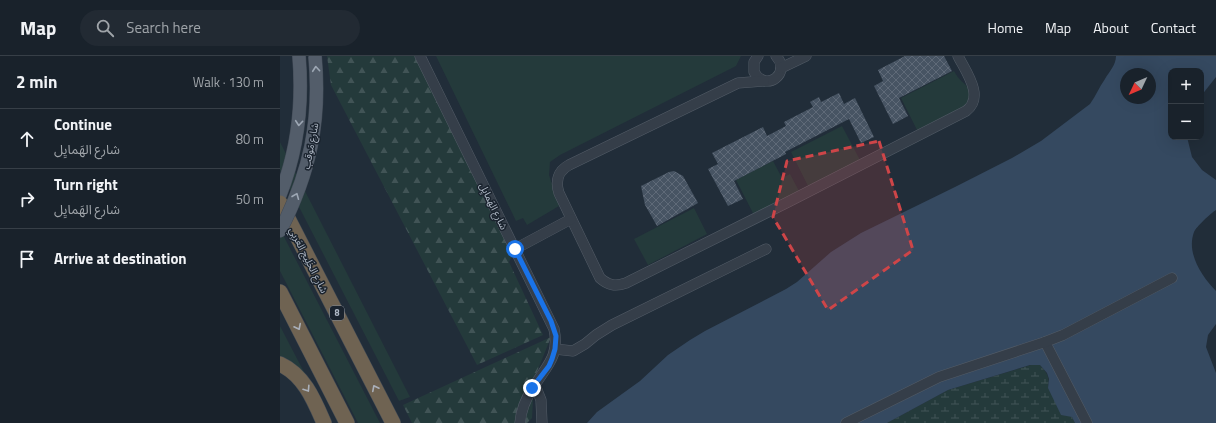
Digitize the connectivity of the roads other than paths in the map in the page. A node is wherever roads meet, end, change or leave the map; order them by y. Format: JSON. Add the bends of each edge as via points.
{"nodes":[{"id":1,"x":299,"y":56,"type":"edge"},
{"id":2,"x":315,"y":56,"type":"edge"},
{"id":3,"x":420,"y":56,"type":"edge"},
{"id":4,"x":776,"y":56,"type":"edge"},
{"id":5,"x":806,"y":56,"type":"edge"},
{"id":6,"x":958,"y":56,"type":"edge"},
{"id":7,"x":754,"y":60,"type":"edge"},
{"id":8,"x":781,"y":68,"type":"junction"},
{"id":9,"x":764,"y":81,"type":"junction"},
{"id":10,"x":738,"y":83,"type":"junction"},
{"id":11,"x":280,"y":195,"type":"edge"},
{"id":12,"x":280,"y":203,"type":"edge"},
{"id":13,"x":571,"y":219,"type":"junction"},
{"id":14,"x":280,"y":232,"type":"edge"},
{"id":15,"x":766,"y":248,"type":"dead end"},
{"id":16,"x":515,"y":249,"type":"junction"},
{"id":17,"x":1172,"y":278,"type":"dead end"},
{"id":18,"x":280,"y":292,"type":"edge"},
{"id":19,"x":1045,"y":342,"type":"junction"},
{"id":20,"x":555,"y":349,"type":"junction"},
{"id":21,"x":280,"y":364,"type":"edge"},
{"id":22,"x":535,"y":385,"type":"junction"},
{"id":23,"x":324,"y":423,"type":"edge"},
{"id":24,"x":347,"y":423,"type":"edge"},
{"id":25,"x":393,"y":423,"type":"edge"},
{"id":26,"x":520,"y":423,"type":"edge"},
{"id":27,"x":542,"y":423,"type":"edge"},
{"id":28,"x":846,"y":423,"type":"edge"},
{"id":29,"x":1087,"y":423,"type":"edge"}],
"edges":[{"from":1,"to":11,"type":"main road","name":"شارع مَوقب","one_way":true,"via":[[301,104],[298,130]]},
{"from":14,"to":2,"type":"main road","name":"شارع مَوقب","one_way":true,"bridge":true,"via":[[301,185],[309,158],[316,104]]},
{"from":3,"to":16,"type":"street","name":"شارع الهَمايِل"},
{"from":4,"to":8,"type":"street"},
{"from":5,"to":8,"type":"street"},
{"from":6,"to":13,"type":"street","via":[[975,96],[973,105],[966,111],[626,283],[612,285],[600,278]]},
{"from":7,"to":9,"type":"street","via":[[756,75]]},
{"from":7,"to":10,"type":"street"},
{"from":8,"to":9,"type":"street","via":[[779,75],[774,79]]},
{"from":9,"to":10,"type":"street"},
{"from":10,"to":13,"type":"street","via":[[565,167],[559,175],[557,184]]},
{"from":25,"to":12,"type":"highway","name":"شارع الخَلِيج العَربِي","number":"8","one_way":true},
{"from":13,"to":16,"type":"street"},
{"from":15,"to":20,"type":"street","via":[[612,326],[578,349]]},
{"from":16,"to":20,"type":"street","name":"شارع الهَمايِل","via":[[551,321],[556,336]]},
{"from":17,"to":19,"type":"street"},
{"from":18,"to":24,"type":"highway","one_way":true},
{"from":19,"to":28,"type":"street","via":[[939,377]]},
{"from":19,"to":29,"type":"street"},
{"from":20,"to":22,"type":"street","name":"شارع الهَمايِل","via":[[549,366]]},
{"from":21,"to":23,"type":"highway","one_way":true,"via":[[300,378]]},
{"from":22,"to":26,"type":"street","name":"شارع الهَمايِل","via":[[523,408]]},
{"from":22,"to":27,"type":"street","via":[[541,400]]}]}
